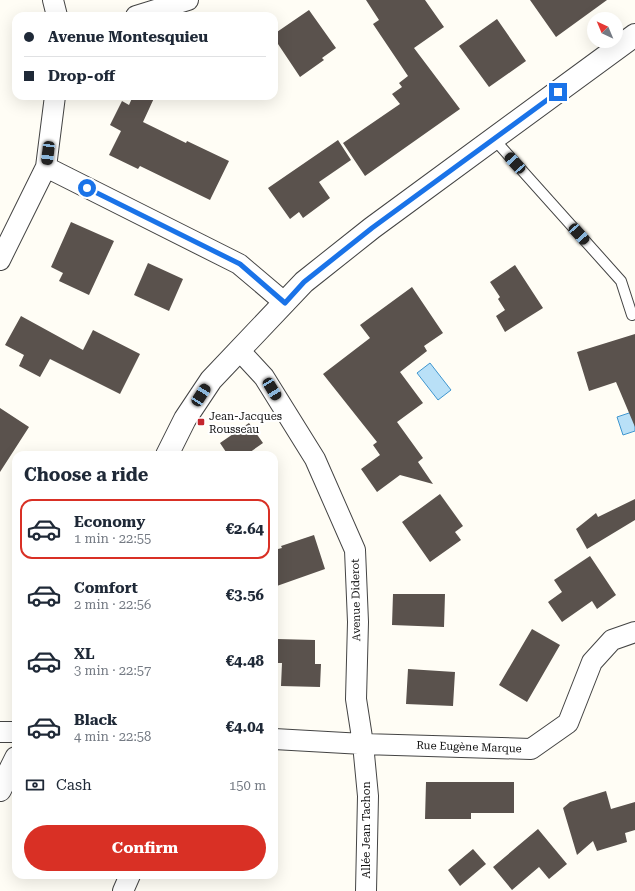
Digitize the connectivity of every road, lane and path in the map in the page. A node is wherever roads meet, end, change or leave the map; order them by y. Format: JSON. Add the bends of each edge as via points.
{"nodes":[{"id":1,"x":53,"y":0,"type":"edge"},
{"id":2,"x":188,"y":0,"type":"edge"},
{"id":3,"x":56,"y":12,"type":"edge"},
{"id":4,"x":149,"y":12,"type":"edge"},
{"id":5,"x":635,"y":35,"type":"edge"},
{"id":6,"x":54,"y":100,"type":"edge"},
{"id":7,"x":494,"y":139,"type":"junction"},
{"id":8,"x":46,"y":167,"type":"junction"},
{"id":9,"x":0,"y":260,"type":"edge"},
{"id":10,"x":285,"y":303,"type":"junction"},
{"id":11,"x":632,"y":316,"type":"dead end"},
{"id":12,"x":239,"y":350,"type":"junction"},
{"id":13,"x":169,"y":451,"type":"edge"},
{"id":14,"x":635,"y":632,"type":"edge"},
{"id":15,"x":0,"y":732,"type":"edge"},
{"id":16,"x":12,"y":732,"type":"edge"},
{"id":17,"x":278,"y":739,"type":"edge"},
{"id":18,"x":363,"y":744,"type":"junction"},
{"id":19,"x":12,"y":766,"type":"edge"},
{"id":20,"x":0,"y":790,"type":"edge"},
{"id":21,"x":128,"y":879,"type":"edge"},
{"id":22,"x":123,"y":891,"type":"edge"},
{"id":23,"x":366,"y":891,"type":"edge"}],
"edges":[{"from":1,"to":3,"type":"street"},
{"from":2,"to":4,"type":"street"},
{"from":5,"to":7,"type":"street"},
{"from":6,"to":8,"type":"street"},
{"from":7,"to":10,"type":"street","via":[[372,228],[304,282]]},
{"from":7,"to":11,"type":"lane","via":[[621,281]]},
{"from":8,"to":9,"type":"street"},
{"from":8,"to":10,"type":"street","via":[[240,264]]},
{"from":10,"to":12,"type":"street"},
{"from":12,"to":13,"type":"street","via":[[211,380],[185,419]]},
{"from":12,"to":18,"type":"street","name":"Avenue Diderot","via":[[264,377],[315,459],[355,550],[358,622],[356,699]]},
{"from":14,"to":18,"type":"street","name":"Rue Eugène Marque","via":[[612,640],[592,662],[568,723],[531,749]]},
{"from":15,"to":16,"type":"street"},
{"from":17,"to":18,"type":"street"},
{"from":18,"to":23,"type":"street","name":"Allée Jean Tachon","via":[[368,796]]},
{"from":19,"to":20,"type":"street"},
{"from":21,"to":22,"type":"street"}]}
